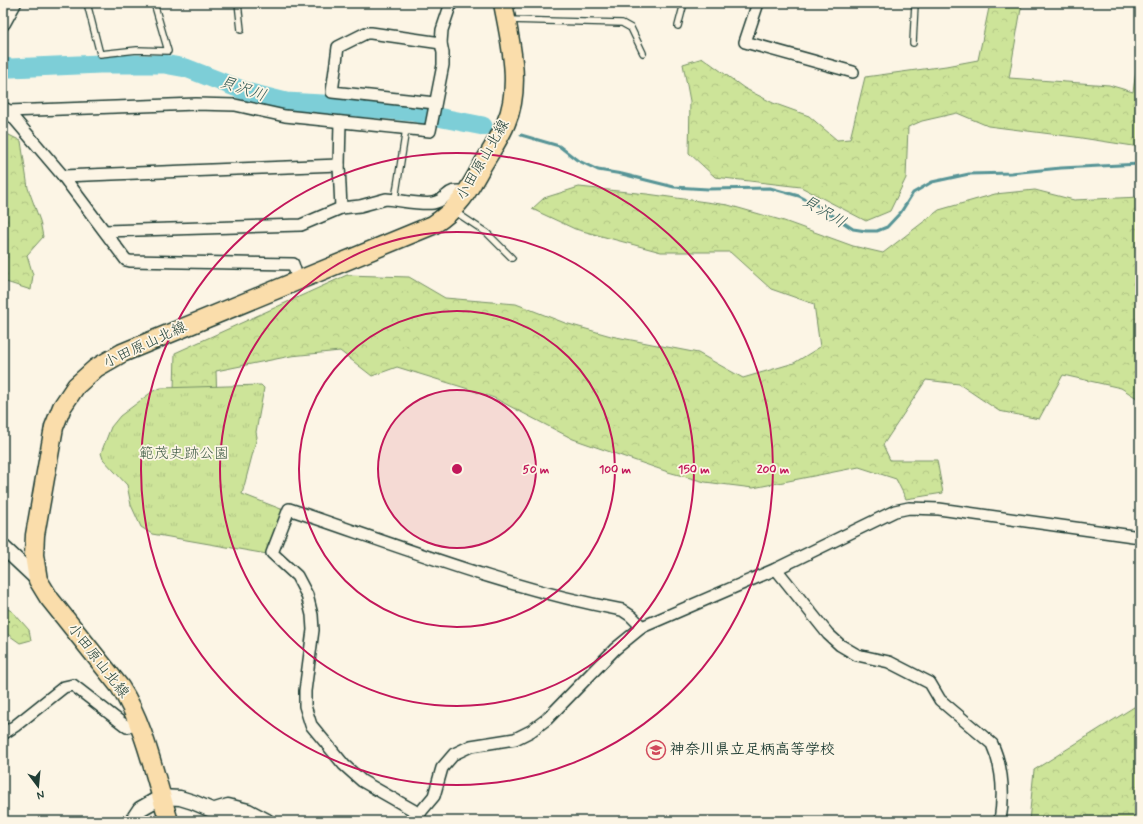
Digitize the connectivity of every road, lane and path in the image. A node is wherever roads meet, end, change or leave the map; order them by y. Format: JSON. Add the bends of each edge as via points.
{"nodes":[{"id":1,"x":14,"y":3,"type":"edge"},
{"id":2,"x":87,"y":3,"type":"edge"},
{"id":3,"x":154,"y":3,"type":"edge"},
{"id":4,"x":238,"y":3,"type":"edge"},
{"id":5,"x":451,"y":3,"type":"edge"},
{"id":6,"x":682,"y":3,"type":"edge"},
{"id":7,"x":758,"y":3,"type":"edge"},
{"id":8,"x":914,"y":3,"type":"edge"},
{"id":9,"x":505,"y":12,"type":"edge"},
{"id":10,"x":3,"y":23,"type":"edge"},
{"id":11,"x":678,"y":26,"type":"dead end"},
{"id":12,"x":241,"y":30,"type":"dead end"},
{"id":13,"x":441,"y":43,"type":"junction"},
{"id":14,"x":913,"y":43,"type":"dead end"},
{"id":15,"x":643,"y":53,"type":"dead end"},
{"id":16,"x":853,"y":72,"type":"dead end"},
{"id":17,"x":435,"y":103,"type":"junction"},
{"id":18,"x":6,"y":109,"type":"edge"},
{"id":19,"x":340,"y":122,"type":"junction"},
{"id":20,"x":406,"y":129,"type":"junction"},
{"id":21,"x":339,"y":165,"type":"junction"},
{"id":22,"x":63,"y":176,"type":"junction"},
{"id":23,"x":468,"y":192,"type":"junction"},
{"id":24,"x":395,"y":200,"type":"junction"},
{"id":25,"x":341,"y":208,"type":"junction"},
{"id":26,"x":454,"y":210,"type":"junction"},
{"id":27,"x":105,"y":231,"type":"junction"},
{"id":28,"x":512,"y":258,"type":"dead end"},
{"id":29,"x":298,"y":280,"type":"junction"},
{"id":30,"x":1140,"y":537,"type":"edge"},
{"id":31,"x":3,"y":547,"type":"edge"},
{"id":32,"x":776,"y":569,"type":"junction"},
{"id":33,"x":38,"y":580,"type":"junction"},
{"id":34,"x":642,"y":627,"type":"junction"},
{"id":35,"x":138,"y":721,"type":"junction"},
{"id":36,"x":3,"y":734,"type":"edge"},
{"id":37,"x":161,"y":797,"type":"junction"},
{"id":38,"x":215,"y":810,"type":"junction"},
{"id":39,"x":416,"y":817,"type":"edge"},
{"id":40,"x":132,"y":821,"type":"edge"},
{"id":41,"x":169,"y":821,"type":"edge"},
{"id":42,"x":237,"y":821,"type":"edge"},
{"id":43,"x":267,"y":821,"type":"edge"},
{"id":44,"x":1000,"y":821,"type":"edge"}],
"edges":[{"from":1,"to":10,"type":"street"},
{"from":2,"to":3,"type":"lane","via":[[100,54],[137,50],[168,51]]},
{"from":4,"to":12,"type":"lane"},
{"from":5,"to":13,"type":"street","via":[[442,30]]},
{"from":6,"to":11,"type":"lane"},
{"from":7,"to":16,"type":"street","via":[[745,42]]},
{"from":8,"to":14,"type":"lane"},
{"from":9,"to":15,"type":"lane","via":[[622,22],[631,28]]},
{"from":9,"to":23,"type":"main road","name":"小田原山北線","via":[[514,70],[512,104],[506,123]]},
{"from":13,"to":17,"type":"street","via":[[443,65]]},
{"from":13,"to":17,"type":"street","via":[[366,33],[338,47],[332,92]]},
{"from":17,"to":20,"type":"street","via":[[430,131]]},
{"from":18,"to":19,"type":"street","via":[[212,104],[235,105],[285,116]]},
{"from":18,"to":22,"type":"street"},
{"from":19,"to":20,"type":"street"},
{"from":19,"to":21,"type":"street"},
{"from":20,"to":24,"type":"lane"},
{"from":21,"to":22,"type":"street"},
{"from":21,"to":25,"type":"street"},
{"from":22,"to":27,"type":"street"},
{"from":23,"to":24,"type":"street","via":[[451,191],[435,203]]},
{"from":23,"to":26,"type":"main road","name":"小田原山北線"},
{"from":24,"to":25,"type":"street","via":[[386,199]]},
{"from":25,"to":27,"type":"street","via":[[301,225]]},
{"from":26,"to":28,"type":"lane","via":[[487,233]]},
{"from":26,"to":29,"type":"main road","name":"小田原山北線","via":[[433,225]]},
{"from":27,"to":29,"type":"street","via":[[130,262],[293,264]]},
{"from":29,"to":33,"type":"main road","name":"小田原山北線","via":[[122,353],[96,368],[76,386],[62,407],[54,427],[35,535],[34,555]]},
{"from":30,"to":32,"type":"street","via":[[939,509],[909,508],[896,510]]},
{"from":31,"to":33,"type":"street"},
{"from":32,"to":34,"type":"street"},
{"from":32,"to":44,"type":"street","via":[[828,634],[840,645],[856,655],[889,662],[930,683],[940,700],[992,744],[1003,793]]},
{"from":33,"to":35,"type":"main road","name":"小田原山北線","via":[[49,598],[120,687]]},
{"from":34,"to":39,"type":"street","via":[[615,649],[547,719],[532,731],[515,738],[472,746],[454,754],[442,768],[434,796]]},
{"from":34,"to":39,"type":"street","via":[[622,610],[535,590],[289,509],[272,553],[297,576],[307,595],[312,615],[313,630],[305,691],[305,706],[311,725],[344,765],[362,781]]},
{"from":35,"to":36,"type":"street","via":[[127,728],[74,685],[64,687]]},
{"from":35,"to":37,"type":"main road","name":"小田原山北線"},
{"from":37,"to":38,"type":"street","via":[[180,798]]},
{"from":37,"to":40,"type":"street","via":[[140,810]]},
{"from":37,"to":41,"type":"main road","name":"小田原山北線"},
{"from":38,"to":42,"type":"street"},
{"from":38,"to":43,"type":"street","via":[[228,806]]}]}
